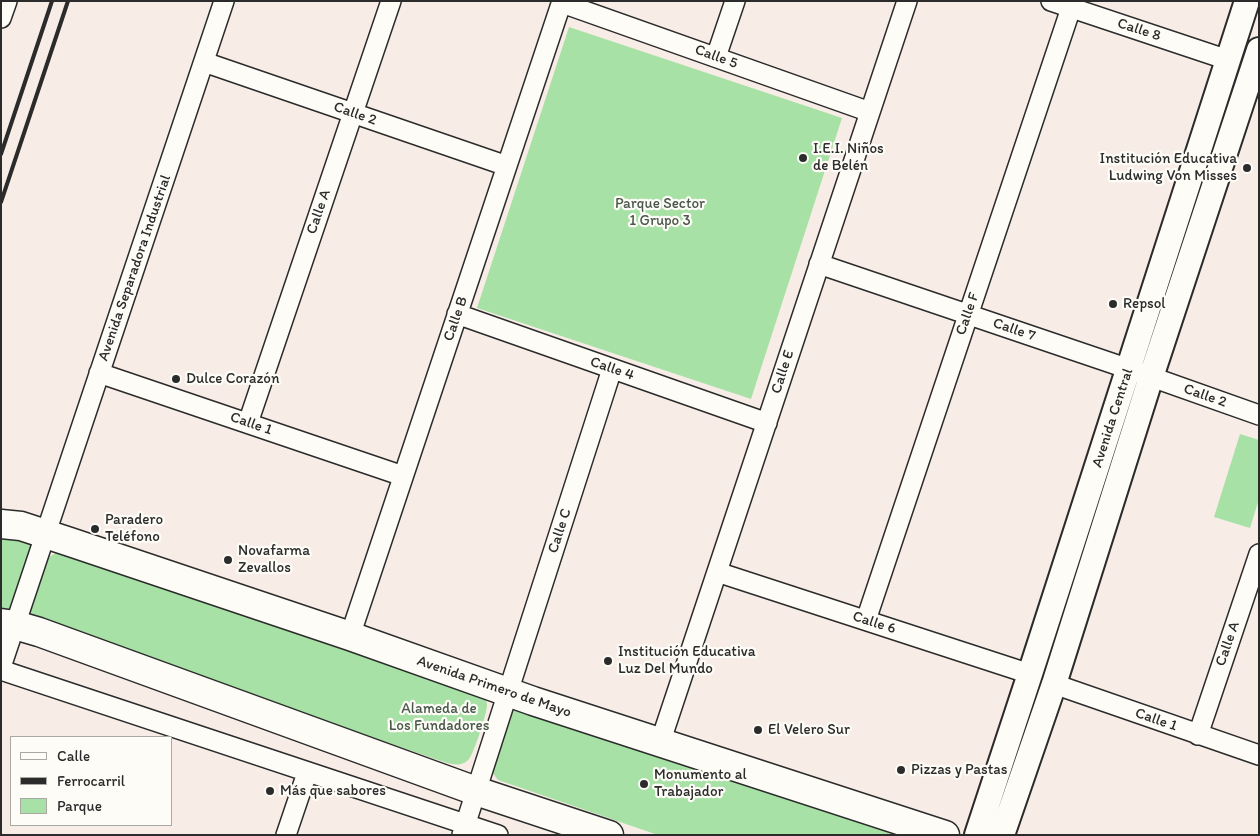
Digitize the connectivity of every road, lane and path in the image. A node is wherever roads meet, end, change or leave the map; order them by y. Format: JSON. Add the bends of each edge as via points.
{"nodes":[{"id":1,"x":7,"y":1,"type":"edge"},
{"id":2,"x":224,"y":1,"type":"edge"},
{"id":3,"x":391,"y":1,"type":"edge"},
{"id":4,"x":735,"y":1,"type":"edge"},
{"id":5,"x":907,"y":1,"type":"edge"},
{"id":6,"x":1051,"y":1,"type":"edge"},
{"id":7,"x":1247,"y":1,"type":"edge"},
{"id":8,"x":562,"y":2,"type":"edge"},
{"id":9,"x":1071,"y":8,"type":"junction"},
{"id":10,"x":1,"y":18,"type":"edge"},
{"id":11,"x":716,"y":57,"type":"junction"},
{"id":12,"x":1228,"y":60,"type":"junction"},
{"id":13,"x":204,"y":62,"type":"junction"},
{"id":14,"x":1256,"y":65,"type":"edge"},
{"id":15,"x":870,"y":112,"type":"junction"},
{"id":16,"x":353,"y":114,"type":"junction"},
{"id":17,"x":507,"y":166,"type":"junction"},
{"id":18,"x":819,"y":264,"type":"junction"},
{"id":19,"x":458,"y":314,"type":"junction"},
{"id":20,"x":968,"y":315,"type":"junction"},
{"id":21,"x":612,"y":369,"type":"junction"},
{"id":22,"x":1129,"y":369,"type":"junction"},
{"id":23,"x":100,"y":373,"type":"junction"},
{"id":24,"x":1151,"y":377,"type":"junction"},
{"id":25,"x":1259,"y":415,"type":"edge"},
{"id":26,"x":767,"y":422,"type":"junction"},
{"id":27,"x":248,"y":423,"type":"junction"},
{"id":28,"x":403,"y":476,"type":"junction"},
{"id":29,"x":1,"y":524,"type":"edge"},
{"id":30,"x":45,"y":534,"type":"junction"},
{"id":31,"x":1259,"y":554,"type":"edge"},
{"id":32,"x":717,"y":572,"type":"junction"},
{"id":33,"x":866,"y":620,"type":"junction"},
{"id":34,"x":8,"y":624,"type":"edge"},
{"id":35,"x":350,"y":636,"type":"junction"},
{"id":36,"x":1,"y":668,"type":"edge"},
{"id":37,"x":1030,"y":674,"type":"junction"},
{"id":38,"x":1054,"y":684,"type":"junction"},
{"id":39,"x":508,"y":692,"type":"junction"},
{"id":40,"x":1198,"y":735,"type":"junction"},
{"id":41,"x":660,"y":742,"type":"junction"},
{"id":42,"x":1259,"y":755,"type":"edge"},
{"id":43,"x":308,"y":772,"type":"junction"},
{"id":44,"x":476,"y":791,"type":"junction"},
{"id":45,"x":464,"y":830,"type":"edge"},
{"id":46,"x":286,"y":835,"type":"edge"},
{"id":47,"x":498,"y":835,"type":"edge"},
{"id":48,"x":609,"y":835,"type":"edge"},
{"id":49,"x":945,"y":835,"type":"edge"},
{"id":50,"x":977,"y":835,"type":"edge"},
{"id":51,"x":1002,"y":835,"type":"edge"}],
"edges":[{"from":1,"to":10,"type":"street"},
{"from":2,"to":13,"type":"street","name":"Avenida Separadora Industrial"},
{"from":3,"to":16,"type":"street","name":"Calle A"},
{"from":4,"to":11,"type":"street"},
{"from":5,"to":15,"type":"street","name":"Calle E"},
{"from":6,"to":9,"type":"street","name":"Calle 8"},
{"from":7,"to":12,"type":"street","name":"Avenida Central"},
{"from":8,"to":11,"type":"street","name":"Calle 5"},
{"from":8,"to":17,"type":"street","name":"Calle B"},
{"from":9,"to":12,"type":"street","name":"Calle 8"},
{"from":9,"to":20,"type":"street","name":"Calle F"},
{"from":11,"to":15,"type":"street","name":"Calle 5"},
{"from":12,"to":22,"type":"street","name":"Avenida Central"},
{"from":13,"to":16,"type":"street","name":"Calle 2"},
{"from":13,"to":23,"type":"street","name":"Avenida Separadora Industrial"},
{"from":14,"to":24,"type":"street","name":"Avenida Central"},
{"from":15,"to":18,"type":"street","name":"Calle E"},
{"from":16,"to":17,"type":"street","name":"Calle 2"},
{"from":16,"to":27,"type":"street","name":"Calle A"},
{"from":17,"to":19,"type":"street","name":"Calle B"},
{"from":18,"to":20,"type":"street","name":"Calle 7"},
{"from":18,"to":26,"type":"street","name":"Calle E"},
{"from":19,"to":21,"type":"street","name":"Calle 4"},
{"from":19,"to":28,"type":"street","name":"Calle B"},
{"from":20,"to":22,"type":"street","name":"Calle 7"},
{"from":20,"to":33,"type":"street","name":"Calle F"},
{"from":21,"to":26,"type":"street","name":"Calle 4"},
{"from":21,"to":39,"type":"street","name":"Calle C"},
{"from":22,"to":24,"type":"street","name":"Calle 7"},
{"from":22,"to":37,"type":"street","name":"Avenida Central"},
{"from":23,"to":27,"type":"street","name":"Calle 1"},
{"from":23,"to":30,"type":"street","name":"Avenida Separadora Industrial"},
{"from":24,"to":25,"type":"street","name":"Calle 2"},
{"from":24,"to":38,"type":"street","name":"Avenida Central"},
{"from":26,"to":32,"type":"street","name":"Calle E"},
{"from":27,"to":28,"type":"street","name":"Calle 1"},
{"from":28,"to":35,"type":"street","name":"Calle B"},
{"from":29,"to":30,"type":"main road"},
{"from":30,"to":34,"type":"street","name":"Avenida Separadora Industrial"},
{"from":30,"to":35,"type":"main road","name":"Avenida Primero de Mayo"},
{"from":31,"to":40,"type":"street","name":"Calle A"},
{"from":32,"to":33,"type":"street","name":"Calle 6"},
{"from":32,"to":41,"type":"street","name":"Calle E"},
{"from":33,"to":37,"type":"street","name":"Calle 6"},
{"from":34,"to":36,"type":"street","name":"Avenida Separadora Industrial"},
{"from":34,"to":44,"type":"main road","via":[[39,632]]},
{"from":35,"to":39,"type":"main road","name":"Avenida Primero de Mayo"},
{"from":36,"to":43,"type":"street"},
{"from":37,"to":50,"type":"street","name":"Avenida Central"},
{"from":38,"to":40,"type":"street","name":"Calle 1"},
{"from":38,"to":51,"type":"street","name":"Avenida Central"},
{"from":39,"to":41,"type":"main road","name":"Avenida Primero de Mayo"},
{"from":39,"to":44,"type":"street","name":"Calle C"},
{"from":40,"to":42,"type":"street","name":"Calle 1"},
{"from":41,"to":49,"type":"main road","name":"Avenida Primero de Mayo"},
{"from":43,"to":45,"type":"street"},
{"from":43,"to":46,"type":"street"},
{"from":44,"to":45,"type":"street","name":"Calle C"},
{"from":44,"to":48,"type":"main road"},
{"from":45,"to":47,"type":"street"}]}
